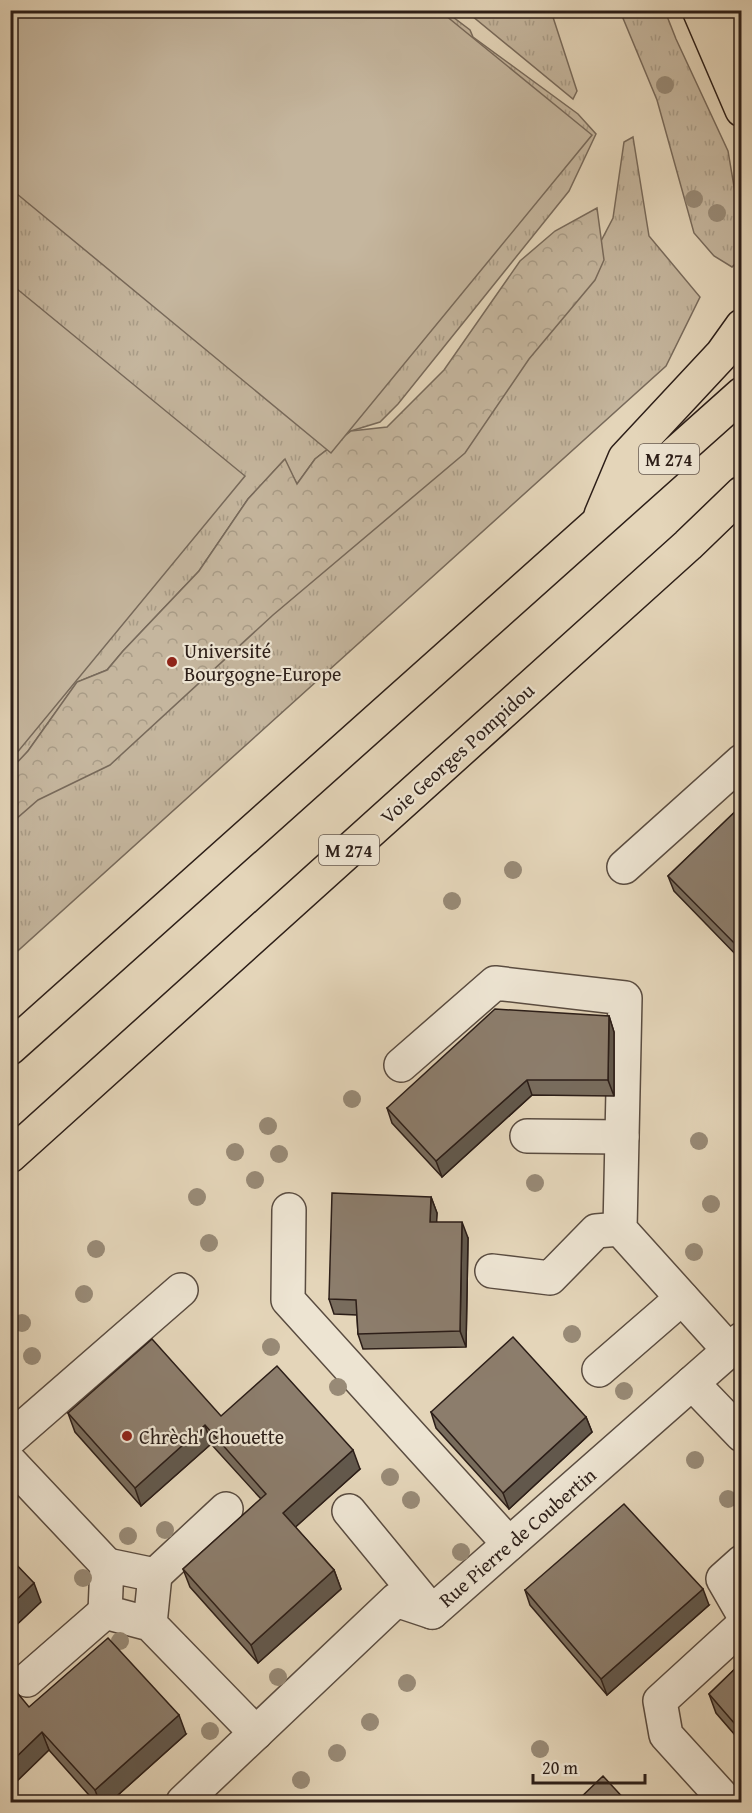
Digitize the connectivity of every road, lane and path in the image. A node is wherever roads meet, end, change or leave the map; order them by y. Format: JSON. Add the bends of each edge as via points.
{"nodes":[{"id":1,"x":699,"y":10,"type":"edge"},
{"id":2,"x":720,"y":10,"type":"edge"},
{"id":3,"x":741,"y":39,"type":"edge"},
{"id":4,"x":741,"y":110,"type":"edge"},
{"id":5,"x":741,"y":326,"type":"edge"},
{"id":6,"x":741,"y":394,"type":"edge"},
{"id":7,"x":741,"y":493,"type":"edge"},
{"id":8,"x":741,"y":506,"type":"edge"},
{"id":9,"x":597,"y":524,"type":"junction"},
{"id":10,"x":688,"y":545,"type":"junction"},
{"id":11,"x":741,"y":761,"type":"edge"},
{"id":12,"x":624,"y":867,"type":"dead end"},
{"id":13,"x":10,"y":1048,"type":"edge"},
{"id":14,"x":401,"y":1065,"type":"dead end"},
{"id":15,"x":528,"y":1136,"type":"dead end"},
{"id":16,"x":622,"y":1137,"type":"junction"},
{"id":17,"x":10,"y":1156,"type":"edge"},
{"id":18,"x":289,"y":1210,"type":"dead end"},
{"id":19,"x":620,"y":1229,"type":"junction"},
{"id":20,"x":492,"y":1271,"type":"dead end"},
{"id":21,"x":181,"y":1290,"type":"dead end"},
{"id":22,"x":682,"y":1298,"type":"junction"},
{"id":23,"x":735,"y":1344,"type":"edge"},
{"id":24,"x":599,"y":1370,"type":"dead end"},
{"id":25,"x":692,"y":1383,"type":"junction"},
{"id":26,"x":741,"y":1435,"type":"edge"},
{"id":27,"x":10,"y":1439,"type":"edge"},
{"id":28,"x":10,"y":1461,"type":"edge"},
{"id":29,"x":226,"y":1509,"type":"dead end"},
{"id":30,"x":349,"y":1511,"type":"dead end"},
{"id":31,"x":509,"y":1544,"type":"junction"},
{"id":32,"x":741,"y":1562,"type":"edge"},
{"id":33,"x":107,"y":1565,"type":"junction"},
{"id":34,"x":155,"y":1575,"type":"junction"},
{"id":35,"x":105,"y":1612,"type":"junction"},
{"id":36,"x":432,"y":1612,"type":"junction"},
{"id":37,"x":741,"y":1612,"type":"edge"},
{"id":38,"x":150,"y":1623,"type":"junction"},
{"id":39,"x":741,"y":1626,"type":"edge"},
{"id":40,"x":27,"y":1680,"type":"dead end"},
{"id":41,"x":256,"y":1733,"type":"junction"},
{"id":42,"x":183,"y":1803,"type":"edge"},
{"id":43,"x":727,"y":1803,"type":"edge"}],
"edges":[{"from":1,"to":4,"type":"highway"},
{"from":2,"to":3,"type":"highway"},
{"from":5,"to":9,"type":"highway","via":[[722,354],[625,458]]},
{"from":6,"to":9,"type":"highway","number":"M 274"},
{"from":7,"to":10,"type":"highway","name":"Voie Georges Pompidou","number":"M 274"},
{"from":8,"to":10,"type":"highway"},
{"from":9,"to":13,"type":"highway","number":"M 274"},
{"from":10,"to":17,"type":"highway","name":"Voie Georges Pompidou","number":"M 274"},
{"from":11,"to":12,"type":"street"},
{"from":14,"to":16,"type":"street","via":[[495,983],[625,998]]},
{"from":15,"to":16,"type":"street"},
{"from":16,"to":19,"type":"street"},
{"from":18,"to":31,"type":"street","via":[[288,1300]]},
{"from":19,"to":20,"type":"street","via":[[596,1232],[550,1278]]},
{"from":19,"to":22,"type":"street"},
{"from":21,"to":27,"type":"street"},
{"from":22,"to":23,"type":"street"},
{"from":22,"to":24,"type":"street"},
{"from":23,"to":25,"type":"street","name":"Rue Pierre de Coubertin"},
{"from":25,"to":26,"type":"street"},
{"from":25,"to":31,"type":"street","name":"Rue Pierre de Coubertin"},
{"from":28,"to":33,"type":"street"},
{"from":29,"to":34,"type":"street"},
{"from":30,"to":36,"type":"street"},
{"from":31,"to":36,"type":"street","name":"Rue Pierre de Coubertin"},
{"from":32,"to":37,"type":"street","via":[[723,1579]]},
{"from":33,"to":34,"type":"street"},
{"from":33,"to":35,"type":"street"},
{"from":34,"to":38,"type":"street"},
{"from":35,"to":38,"type":"street"},
{"from":35,"to":40,"type":"street"},
{"from":36,"to":41,"type":"street","name":"Rue Pierre de Coubertin","via":[[396,1600]]},
{"from":38,"to":41,"type":"street"},
{"from":39,"to":43,"type":"street","via":[[660,1701],[666,1735]]},
{"from":41,"to":42,"type":"street","name":"Rue Pierre de Coubertin"}]}
